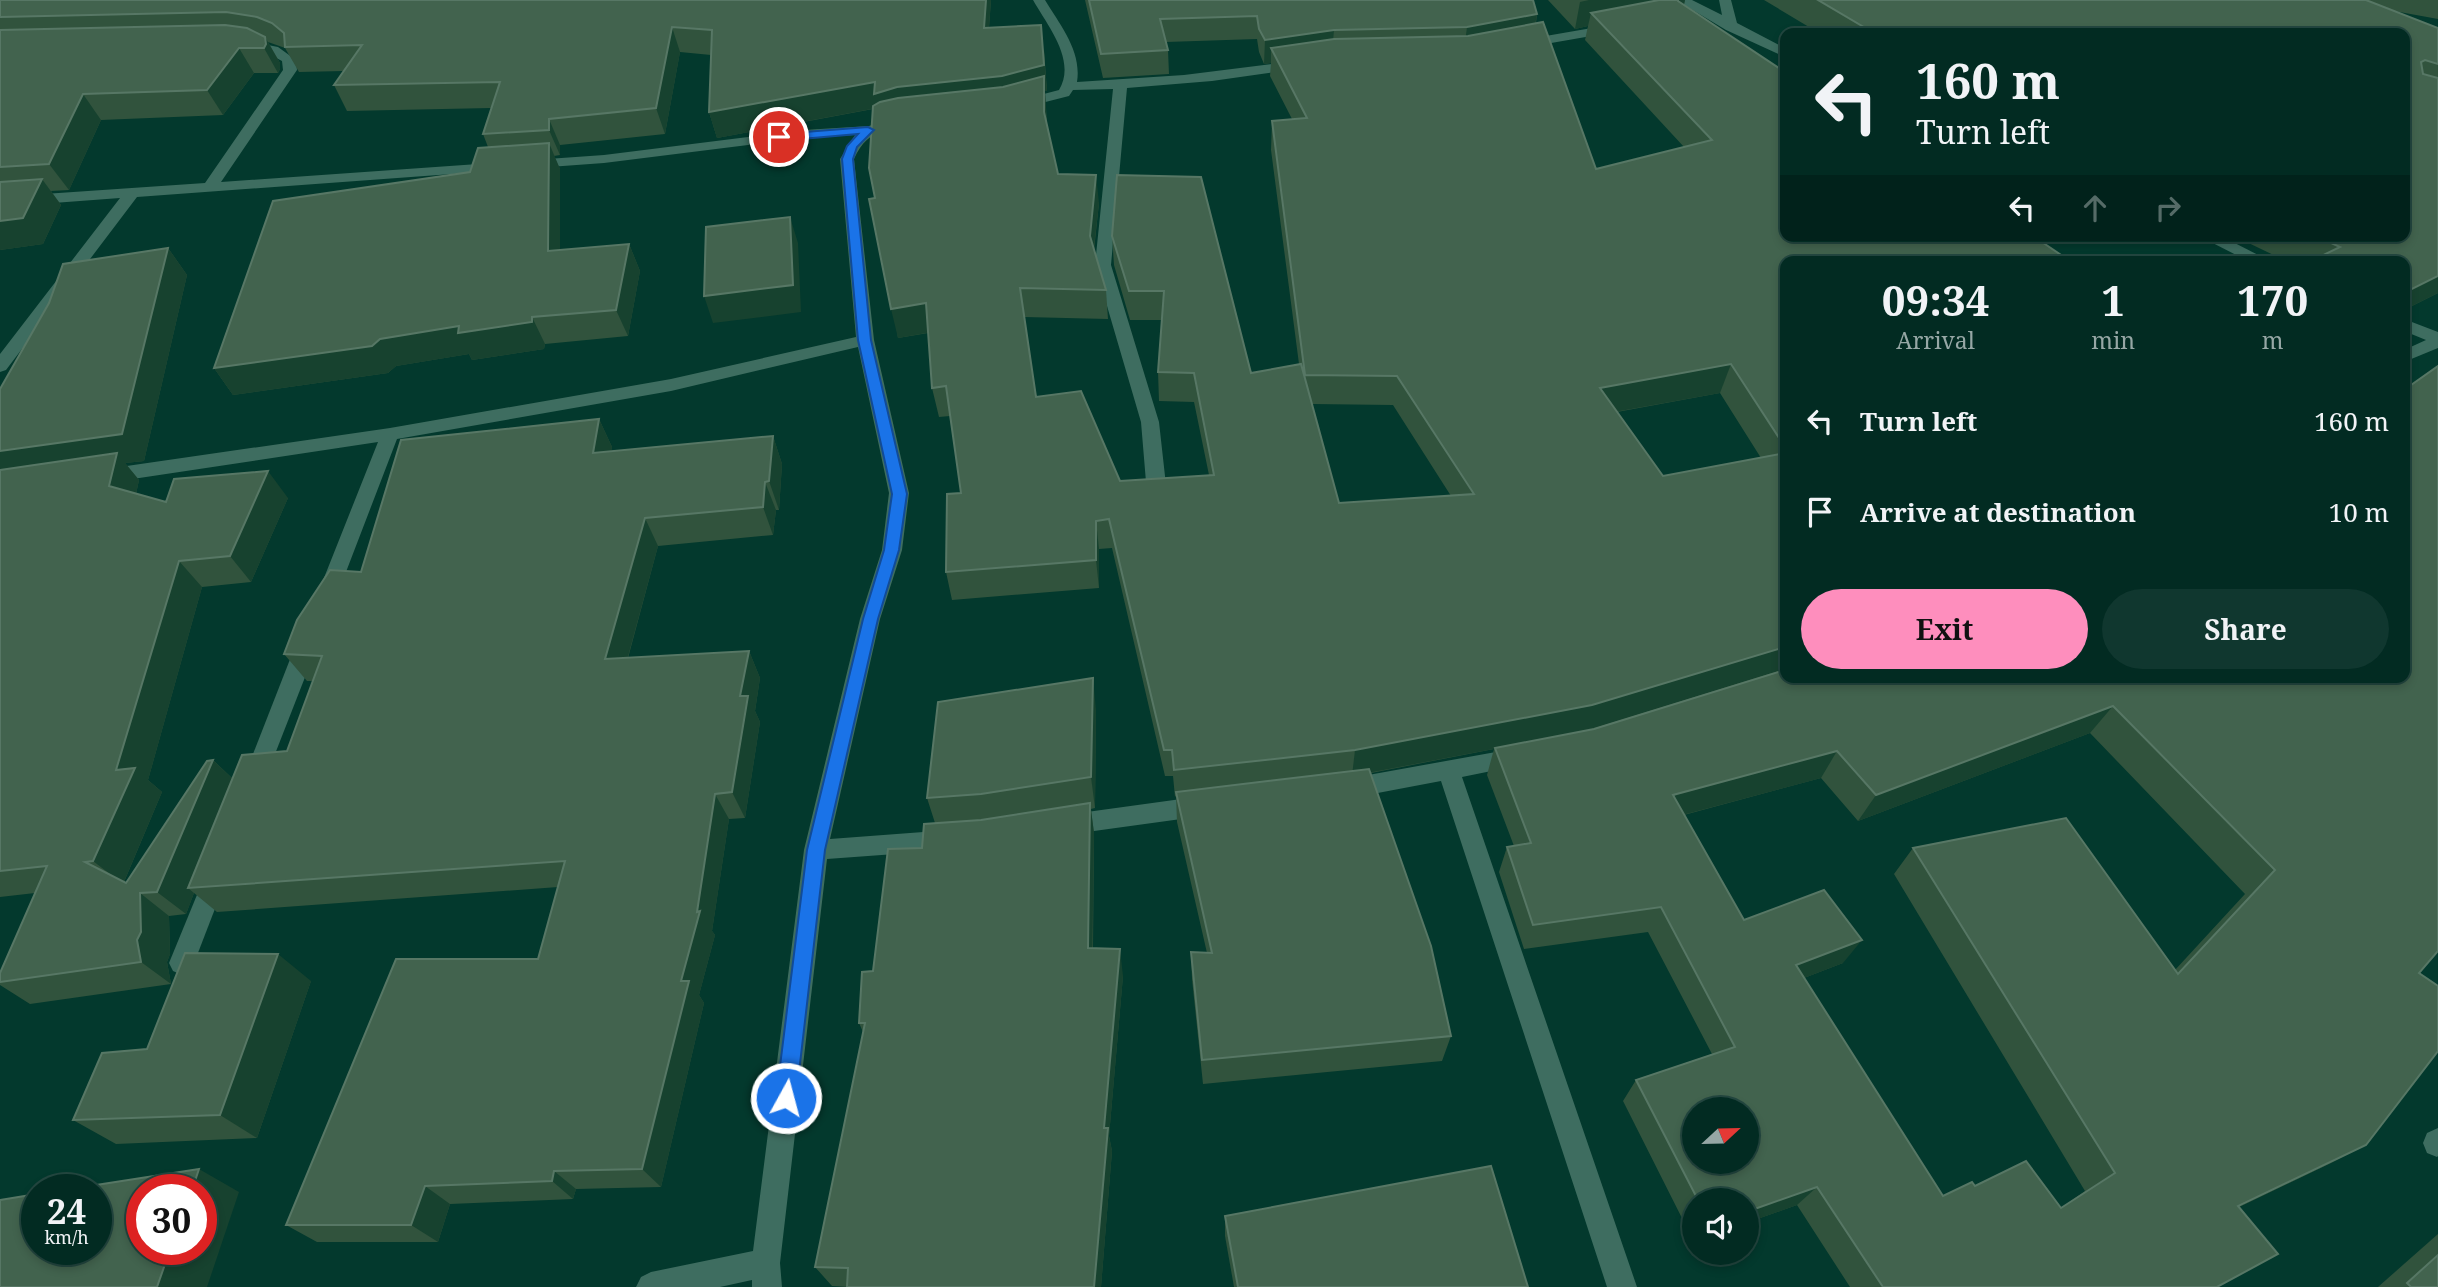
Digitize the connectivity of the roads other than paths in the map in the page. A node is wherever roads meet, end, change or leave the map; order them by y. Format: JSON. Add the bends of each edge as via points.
{"nodes":[{"id":1,"x":1039,"y":0,"type":"edge"},
{"id":2,"x":1682,"y":0,"type":"edge"},
{"id":3,"x":1725,"y":0,"type":"edge"},
{"id":4,"x":1700,"y":11,"type":"junction"},
{"id":5,"x":1675,"y":17,"type":"edge"},
{"id":6,"x":1625,"y":27,"type":"edge"},
{"id":7,"x":1731,"y":27,"type":"junction"},
{"id":8,"x":226,"y":44,"type":"edge"},
{"id":9,"x":1505,"y":48,"type":"edge"},
{"id":10,"x":1780,"y":51,"type":"edge"},
{"id":11,"x":1307,"y":64,"type":"edge"},
{"id":12,"x":1120,"y":85,"type":"junction"},
{"id":13,"x":1071,"y":86,"type":"junction"},
{"id":14,"x":993,"y":109,"type":"edge"},
{"id":15,"x":915,"y":118,"type":"edge"},
{"id":16,"x":868,"y":130,"type":"junction"},
{"id":17,"x":210,"y":187,"type":"junction"},
{"id":18,"x":132,"y":192,"type":"junction"},
{"id":19,"x":0,"y":202,"type":"edge"},
{"id":20,"x":2220,"y":242,"type":"edge"},
{"id":21,"x":2251,"y":256,"type":"edge"},
{"id":22,"x":2410,"y":327,"type":"edge"},
{"id":23,"x":865,"y":340,"type":"junction"},
{"id":24,"x":2438,"y":340,"type":"edge"},
{"id":25,"x":2410,"y":354,"type":"edge"},
{"id":26,"x":0,"y":366,"type":"edge"},
{"id":27,"x":390,"y":434,"type":"junction"},
{"id":28,"x":94,"y":477,"type":"edge"},
{"id":29,"x":1157,"y":494,"type":"edge"},
{"id":30,"x":1542,"y":752,"type":"edge"},
{"id":31,"x":1449,"y":772,"type":"junction"},
{"id":32,"x":1325,"y":792,"type":"edge"},
{"id":33,"x":248,"y":795,"type":"edge"},
{"id":34,"x":1231,"y":802,"type":"edge"},
{"id":35,"x":1043,"y":828,"type":"edge"},
{"id":36,"x":976,"y":838,"type":"edge"},
{"id":37,"x":816,"y":850,"type":"junction"},
{"id":38,"x":222,"y":860,"type":"edge"},
{"id":39,"x":182,"y":963,"type":"edge"},
{"id":40,"x":766,"y":1275,"type":"edge"},
{"id":41,"x":651,"y":1287,"type":"edge"},
{"id":42,"x":1622,"y":1287,"type":"edge"}],
"edges":[{"from":1,"to":13,"type":"street","via":[[1072,62]]},
{"from":2,"to":4,"type":"street"},
{"from":3,"to":7,"type":"street"},
{"from":4,"to":5,"type":"street"},
{"from":4,"to":7,"type":"street"},
{"from":6,"to":9,"type":"street"},
{"from":7,"to":10,"type":"street"},
{"from":8,"to":17,"type":"street","via":[[270,48],[289,60],[289,70]]},
{"from":11,"to":12,"type":"street"},
{"from":12,"to":13,"type":"street"},
{"from":12,"to":29,"type":"street","via":[[1103,265],[1150,422]]},
{"from":13,"to":14,"type":"street","via":[[1038,102]]},
{"from":15,"to":16,"type":"street"},
{"from":16,"to":17,"type":"street","via":[[604,159]]},
{"from":16,"to":23,"type":"street","via":[[852,146],[847,159]]},
{"from":17,"to":18,"type":"street"},
{"from":18,"to":19,"type":"street"},
{"from":18,"to":26,"type":"street"},
{"from":20,"to":21,"type":"street"},
{"from":22,"to":24,"type":"street"},
{"from":23,"to":27,"type":"street","via":[[671,385]]},
{"from":23,"to":37,"type":"street","via":[[899,494],[892,550],[870,619]]},
{"from":24,"to":25,"type":"street"},
{"from":27,"to":28,"type":"street"},
{"from":27,"to":33,"type":"street"},
{"from":30,"to":31,"type":"street"},
{"from":31,"to":32,"type":"street"},
{"from":31,"to":42,"type":"street"},
{"from":34,"to":35,"type":"street"},
{"from":36,"to":37,"type":"street"},
{"from":37,"to":40,"type":"street"},
{"from":38,"to":39,"type":"street"},
{"from":40,"to":41,"type":"street"}]}
